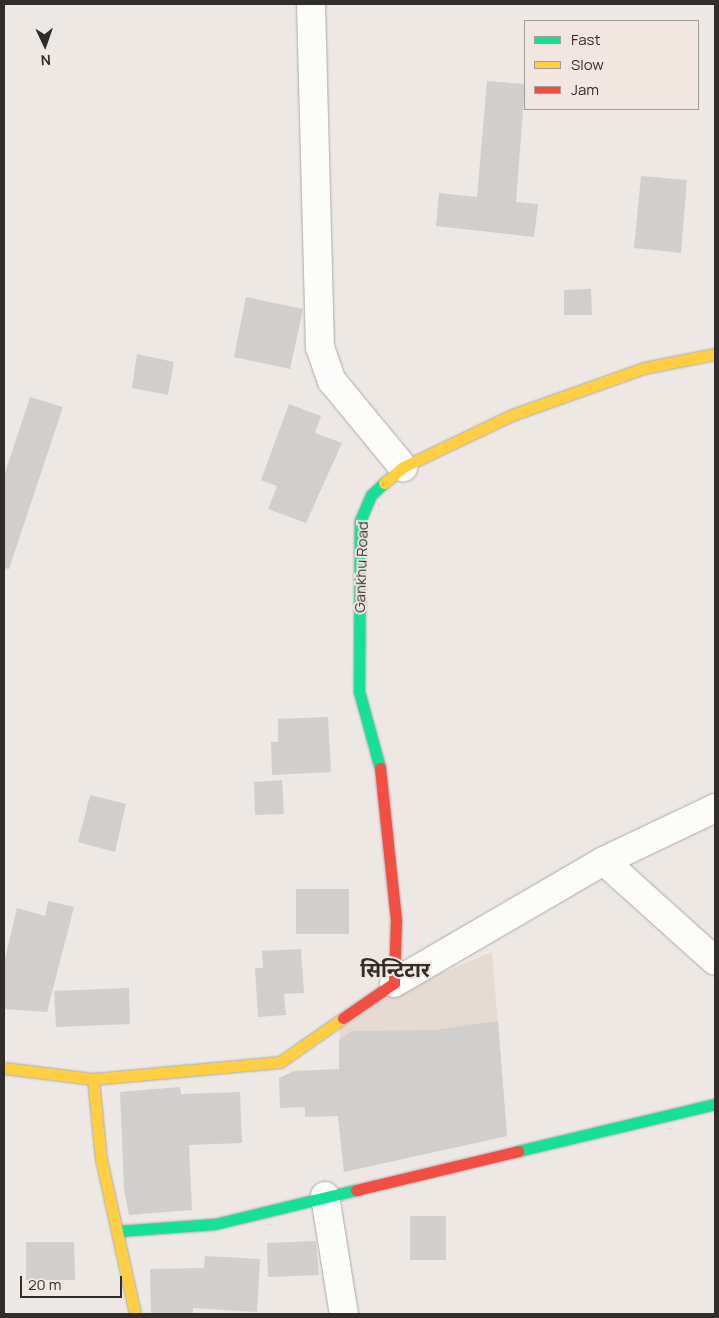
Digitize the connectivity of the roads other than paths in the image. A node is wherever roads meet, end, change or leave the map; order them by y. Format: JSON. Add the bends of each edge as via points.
{"nodes":[{"id":1,"x":311,"y":4,"type":"edge"},
{"id":2,"x":715,"y":354,"type":"edge"},
{"id":3,"x":403,"y":467,"type":"junction"},
{"id":4,"x":715,"y":808,"type":"edge"},
{"id":5,"x":604,"y":861,"type":"junction"},
{"id":6,"x":715,"y":961,"type":"edge"},
{"id":7,"x":394,"y":983,"type":"junction"},
{"id":8,"x":4,"y":1068,"type":"edge"},
{"id":9,"x":93,"y":1079,"type":"junction"},
{"id":10,"x":715,"y":1104,"type":"edge"},
{"id":11,"x":326,"y":1196,"type":"junction"},
{"id":12,"x":118,"y":1231,"type":"junction"},
{"id":13,"x":135,"y":1314,"type":"edge"},
{"id":14,"x":344,"y":1314,"type":"edge"}],
"edges":[{"from":1,"to":3,"type":"street","via":[[320,347],[332,381]]},
{"from":2,"to":3,"type":"main road","name":"Gankhu Road","via":[[644,368],[512,415]]},
{"from":3,"to":7,"type":"main road","name":"Gankhu Road","via":[[371,495],[360,522],[359,691],[385,784],[396,920]]},
{"from":4,"to":5,"type":"street"},
{"from":5,"to":6,"type":"street"},
{"from":5,"to":7,"type":"street"},
{"from":7,"to":9,"type":"main road","via":[[280,1062]]},
{"from":8,"to":9,"type":"main road"},
{"from":9,"to":12,"type":"main road","via":[[101,1159]]},
{"from":10,"to":11,"type":"main road"},
{"from":11,"to":12,"type":"main road","via":[[215,1224]]},
{"from":11,"to":14,"type":"street"},
{"from":12,"to":13,"type":"main road"}]}
